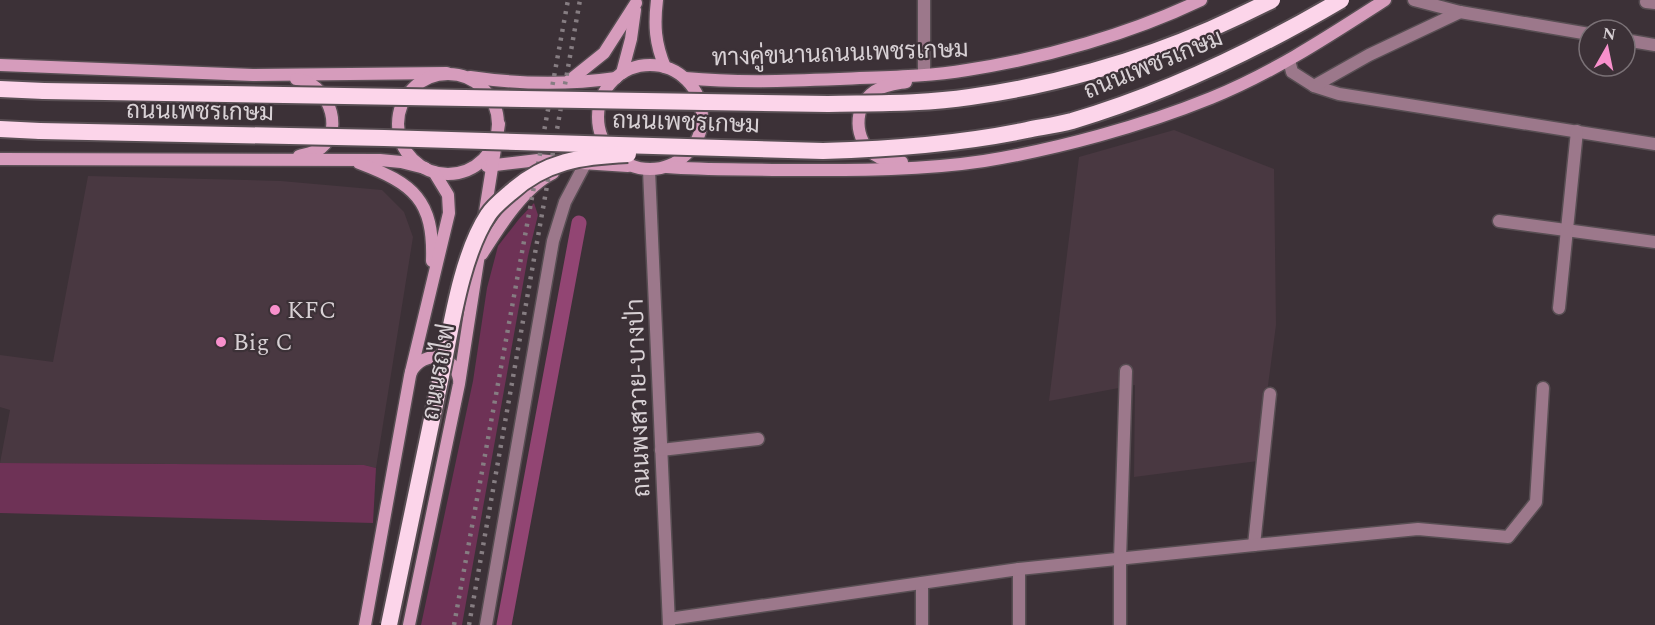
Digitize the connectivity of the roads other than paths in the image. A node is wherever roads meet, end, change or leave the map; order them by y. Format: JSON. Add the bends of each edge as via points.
{"nodes":[{"id":1,"x":657,"y":0,"type":"edge"},
{"id":2,"x":924,"y":0,"type":"edge"},
{"id":3,"x":1202,"y":0,"type":"edge"},
{"id":4,"x":1272,"y":0,"type":"edge"},
{"id":5,"x":1341,"y":0,"type":"edge"},
{"id":6,"x":1385,"y":0,"type":"edge"},
{"id":7,"x":1414,"y":0,"type":"edge"},
{"id":8,"x":636,"y":1,"type":"edge"},
{"id":9,"x":1460,"y":12,"type":"junction"},
{"id":10,"x":1577,"y":32,"type":"edge"},
{"id":11,"x":1637,"y":42,"type":"edge"},
{"id":12,"x":1655,"y":45,"type":"edge"},
{"id":13,"x":1289,"y":60,"type":"junction"},
{"id":14,"x":4,"y":65,"type":"edge"},
{"id":15,"x":665,"y":67,"type":"junction"},
{"id":16,"x":965,"y":70,"type":"junction"},
{"id":17,"x":447,"y":73,"type":"junction"},
{"id":18,"x":253,"y":75,"type":"junction"},
{"id":19,"x":924,"y":75,"type":"junction"},
{"id":20,"x":463,"y":76,"type":"junction"},
{"id":21,"x":619,"y":76,"type":"junction"},
{"id":22,"x":685,"y":78,"type":"junction"},
{"id":23,"x":568,"y":82,"type":"junction"},
{"id":24,"x":1314,"y":86,"type":"junction"},
{"id":25,"x":0,"y":89,"type":"edge"},
{"id":26,"x":499,"y":124,"type":"junction"},
{"id":27,"x":0,"y":129,"type":"edge"},
{"id":28,"x":1577,"y":131,"type":"junction"},
{"id":29,"x":1655,"y":144,"type":"edge"},
{"id":30,"x":824,"y":151,"type":"junction"},
{"id":31,"x":0,"y":159,"type":"edge"},
{"id":32,"x":351,"y":160,"type":"junction"},
{"id":33,"x":261,"y":161,"type":"junction"},
{"id":34,"x":984,"y":161,"type":"junction"},
{"id":35,"x":579,"y":163,"type":"junction"},
{"id":36,"x":493,"y":164,"type":"junction"},
{"id":37,"x":633,"y":167,"type":"junction"},
{"id":38,"x":667,"y":167,"type":"junction"},
{"id":39,"x":429,"y":170,"type":"junction"},
{"id":40,"x":649,"y":170,"type":"junction"},
{"id":41,"x":463,"y":172,"type":"junction"},
{"id":42,"x":1499,"y":221,"type":"dead end"},
{"id":43,"x":1566,"y":230,"type":"junction"},
{"id":44,"x":1655,"y":242,"type":"edge"},
{"id":45,"x":478,"y":260,"type":"junction"},
{"id":46,"x":432,"y":283,"type":"junction"},
{"id":47,"x":1559,"y":309,"type":"dead end"},
{"id":48,"x":1126,"y":371,"type":"dead end"},
{"id":49,"x":410,"y":376,"type":"junction"},
{"id":50,"x":459,"y":384,"type":"junction"},
{"id":51,"x":1543,"y":388,"type":"dead end"},
{"id":52,"x":1270,"y":394,"type":"dead end"},
{"id":53,"x":758,"y":439,"type":"dead end"},
{"id":54,"x":662,"y":450,"type":"junction"},
{"id":55,"x":1254,"y":544,"type":"junction"},
{"id":56,"x":1120,"y":559,"type":"junction"},
{"id":57,"x":1018,"y":569,"type":"junction"},
{"id":58,"x":922,"y":583,"type":"junction"},
{"id":59,"x":669,"y":622,"type":"edge"},
{"id":60,"x":365,"y":625,"type":"edge"},
{"id":61,"x":389,"y":625,"type":"edge"},
{"id":62,"x":409,"y":625,"type":"edge"},
{"id":63,"x":486,"y":625,"type":"edge"},
{"id":64,"x":922,"y":625,"type":"edge"},
{"id":65,"x":1019,"y":625,"type":"edge"},
{"id":66,"x":1120,"y":625,"type":"edge"}],
"edges":[{"from":1,"to":15,"type":"main road","via":[[655,35]]},
{"from":2,"to":19,"type":"street"},
{"from":3,"to":16,"type":"main road","name":"ทางคู่ขนานถนนเพชรเกษม","via":[[1141,25],[1020,61]]},
{"from":4,"to":25,"type":"highway","name":"ถนนเพชรเกษม","bridge":true,"via":[[1210,30],[1124,62],[969,97],[903,103]]},
{"from":5,"to":30,"type":"highway","name":"ถนนเพชรเกษม","bridge":true,"via":[[1282,35],[1200,75],[1070,122],[977,141]]},
{"from":6,"to":13,"type":"main road"},
{"from":7,"to":9,"type":"street"},
{"from":8,"to":21,"type":"main road","via":[[631,39]]},
{"from":8,"to":23,"type":"main road","via":[[604,52]]},
{"from":9,"to":10,"type":"street"},
{"from":9,"to":24,"type":"street"},
{"from":11,"to":12,"type":"street"},
{"from":13,"to":24,"type":"street","via":[[1292,72]]},
{"from":13,"to":34,"type":"main road","via":[[1212,98],[1144,121]]},
{"from":14,"to":18,"type":"main road","name":"ถนนเพชรเกษม"},
{"from":15,"to":21,"type":"main road","via":[[635,67]]},
{"from":15,"to":22,"type":"main road"},
{"from":16,"to":19,"type":"main road","name":"ทางคู่ขนานถนนเพชรเกษม"},
{"from":16,"to":34,"type":"main road","via":[[884,86],[873,92],[860,111],[860,136],[867,148],[889,161]]},
{"from":17,"to":18,"type":"main road","name":"ถนนเพชรเกษม"},
{"from":17,"to":20,"type":"main road"},
{"from":17,"to":39,"type":"main road","via":[[416,85],[399,112],[402,145]]},
{"from":18,"to":33,"type":"main road","via":[[301,79],[314,86],[331,109],[329,136],[322,148],[309,154]]},
{"from":19,"to":22,"type":"main road","name":"ทางคู่ขนานถนนเพชรเกษม","via":[[757,82]]},
{"from":20,"to":23,"type":"main road","name":"ถนนเพชรเกษม"},
{"from":20,"to":26,"type":"main road","via":[[489,94]]},
{"from":21,"to":23,"type":"main road","name":"ถนนเพชรเกษม"},
{"from":21,"to":37,"type":"main road","via":[[606,90],[598,120],[601,135],[614,154]]},
{"from":22,"to":38,"type":"main road","via":[[696,92],[702,128],[695,145]]},
{"from":24,"to":28,"type":"street","via":[[1339,94]]},
{"from":26,"to":36,"type":"main road","name":"ถนนรถไฟ"},
{"from":26,"to":41,"type":"main road","via":[[489,154]]},
{"from":27,"to":30,"type":"highway","name":"ถนนเพชรเกษม","bridge":true},
{"from":28,"to":29,"type":"street"},
{"from":28,"to":43,"type":"street"},
{"from":30,"to":61,"type":"highway","bridge":true,"via":[[580,158],[546,167],[526,178],[488,214],[459,289]]},
{"from":31,"to":33,"type":"main road","name":"ถนนเพชรเกษม"},
{"from":32,"to":33,"type":"main road","name":"ถนนเพชรเกษม"},
{"from":32,"to":39,"type":"main road","name":"ถนนเพชรเกษม","via":[[401,162]]},
{"from":32,"to":46,"type":"main road","via":[[399,181],[422,203],[432,228]]},
{"from":34,"to":38,"type":"main road","via":[[825,170]]},
{"from":35,"to":36,"type":"main road","name":"ถนนเพชรเกษม","via":[[538,160]]},
{"from":35,"to":37,"type":"main road","name":"ถนนเพชรเกษม"},
{"from":35,"to":45,"type":"main road","via":[[534,186],[495,232]]},
{"from":35,"to":63,"type":"street","via":[[553,241]]},
{"from":36,"to":41,"type":"main road","name":"ถนนเพชรเกษม"},
{"from":36,"to":45,"type":"main road","name":"ถนนรถไฟ"},
{"from":37,"to":40,"type":"main road"},
{"from":38,"to":40,"type":"main road"},
{"from":39,"to":41,"type":"main road"},
{"from":39,"to":46,"type":"main road","name":"ถนนรถไฟ","via":[[448,195],[449,203]]},
{"from":40,"to":54,"type":"street","name":"ถนนพงสวาย-บางป่า"},
{"from":42,"to":43,"type":"street"},
{"from":43,"to":44,"type":"street"},
{"from":43,"to":47,"type":"street"},
{"from":45,"to":50,"type":"main road","name":"ถนนรถไฟ"},
{"from":46,"to":49,"type":"main road","name":"ถนนรถไฟ"},
{"from":48,"to":56,"type":"street"},
{"from":49,"to":50,"type":"main road","via":[[417,363],[431,356],[439,357],[457,370]]},
{"from":49,"to":60,"type":"main road","name":"ถนนรถไฟ"},
{"from":50,"to":62,"type":"main road","name":"ถนนรถไฟ"},
{"from":51,"to":55,"type":"street","via":[[1536,502],[1508,537],[1418,529]]},
{"from":52,"to":55,"type":"street"},
{"from":53,"to":54,"type":"street"},
{"from":54,"to":59,"type":"street","name":"ถนนพงสวาย-บางป่า"},
{"from":55,"to":56,"type":"street"},
{"from":56,"to":57,"type":"street"},
{"from":56,"to":66,"type":"street"},
{"from":57,"to":58,"type":"street"},
{"from":57,"to":65,"type":"street"},
{"from":58,"to":59,"type":"street"},
{"from":58,"to":64,"type":"street"}]}
